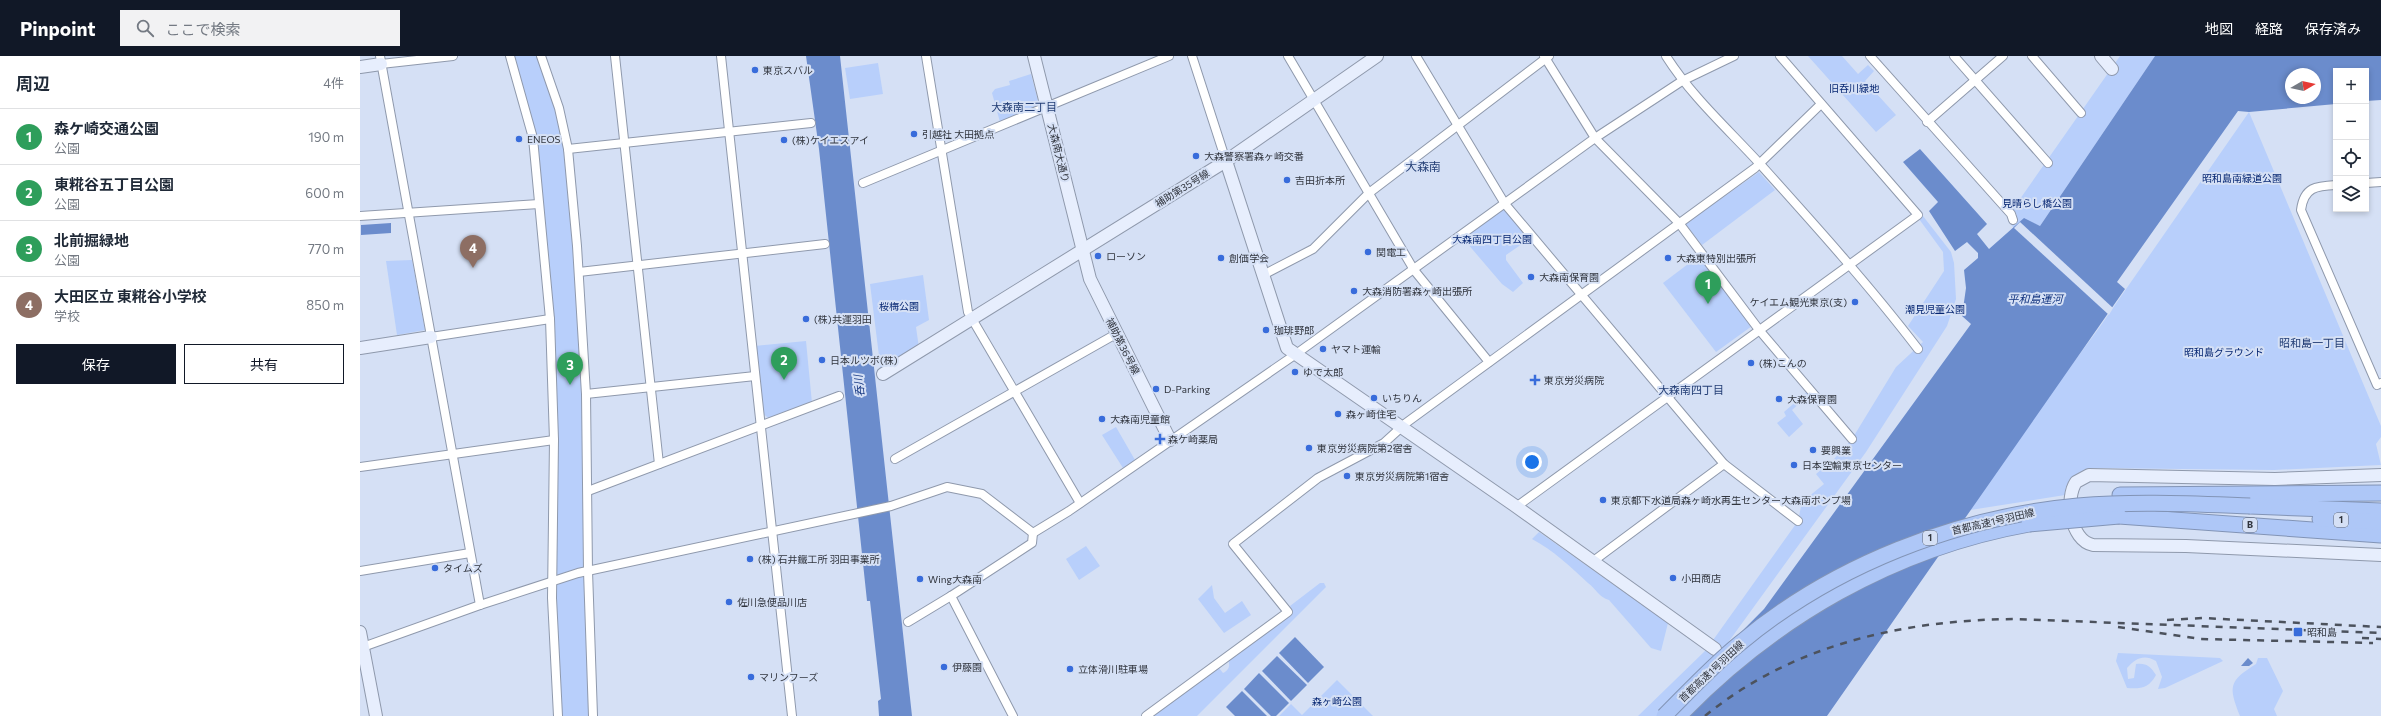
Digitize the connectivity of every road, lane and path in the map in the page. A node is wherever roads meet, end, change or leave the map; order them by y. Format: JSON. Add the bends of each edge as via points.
{"nodes":[{"id":1,"x":453,"y":56,"type":"edge"},
{"id":2,"x":510,"y":56,"type":"edge"},
{"id":3,"x":541,"y":56,"type":"edge"},
{"id":4,"x":614,"y":56,"type":"edge"},
{"id":5,"x":721,"y":56,"type":"edge"},
{"id":6,"x":926,"y":56,"type":"edge"},
{"id":7,"x":1034,"y":56,"type":"edge"},
{"id":8,"x":1170,"y":56,"type":"edge"},
{"id":9,"x":1192,"y":56,"type":"edge"},
{"id":10,"x":1288,"y":56,"type":"edge"},
{"id":11,"x":1377,"y":56,"type":"edge"},
{"id":12,"x":1416,"y":56,"type":"edge"},
{"id":13,"x":1666,"y":56,"type":"edge"},
{"id":14,"x":1734,"y":56,"type":"edge"},
{"id":15,"x":1780,"y":56,"type":"edge"},
{"id":16,"x":1870,"y":56,"type":"edge"},
{"id":17,"x":1954,"y":56,"type":"edge"},
{"id":18,"x":2002,"y":56,"type":"edge"},
{"id":19,"x":2032,"y":56,"type":"edge"},
{"id":20,"x":2101,"y":56,"type":"edge"},
{"id":21,"x":1546,"y":57,"type":"edge"},
{"id":22,"x":380,"y":60,"type":"edge"},
{"id":23,"x":360,"y":66,"type":"edge"},
{"id":24,"x":2112,"y":69,"type":"dead end"},
{"id":25,"x":1975,"y":80,"type":"junction"},
{"id":26,"x":1682,"y":81,"type":"junction"},
{"id":27,"x":1314,"y":100,"type":"junction"},
{"id":28,"x":1821,"y":104,"type":"junction"},
{"id":29,"x":1047,"y":106,"type":"junction"},
{"id":30,"x":2081,"y":113,"type":"dead end"},
{"id":31,"x":1927,"y":122,"type":"junction"},
{"id":32,"x":811,"y":124,"type":"dead end"},
{"id":33,"x":1457,"y":126,"type":"junction"},
{"id":34,"x":728,"y":133,"type":"junction"},
{"id":35,"x":1596,"y":138,"type":"junction"},
{"id":36,"x":624,"y":143,"type":"junction"},
{"id":37,"x":568,"y":149,"type":"junction"},
{"id":38,"x":942,"y":150,"type":"junction"},
{"id":39,"x":1226,"y":161,"type":"junction"},
{"id":40,"x":1759,"y":163,"type":"junction"},
{"id":41,"x":2048,"y":163,"type":"dead end"},
{"id":42,"x":2381,"y":182,"type":"edge"},
{"id":43,"x":863,"y":183,"type":"dead end"},
{"id":44,"x":2369,"y":183,"type":"edge"},
{"id":45,"x":2333,"y":185,"type":"edge"},
{"id":46,"x":1369,"y":193,"type":"junction"},
{"id":47,"x":539,"y":204,"type":"junction"},
{"id":48,"x":1505,"y":204,"type":"junction"},
{"id":49,"x":408,"y":213,"type":"junction"},
{"id":50,"x":360,"y":216,"type":"edge"},
{"id":51,"x":2013,"y":220,"type":"dead end"},
{"id":52,"x":1679,"y":222,"type":"junction"},
{"id":53,"x":825,"y":244,"type":"dead end"},
{"id":54,"x":1084,"y":250,"type":"junction"},
{"id":55,"x":741,"y":254,"type":"junction"},
{"id":56,"x":639,"y":266,"type":"junction"},
{"id":57,"x":1849,"y":266,"type":"junction"},
{"id":58,"x":1414,"y":270,"type":"junction"},
{"id":59,"x":579,"y":272,"type":"junction"},
{"id":60,"x":1263,"y":275,"type":"junction"},
{"id":61,"x":1581,"y":294,"type":"junction"},
{"id":62,"x":550,"y":319,"type":"junction"},
{"id":63,"x":972,"y":320,"type":"junction"},
{"id":64,"x":1760,"y":331,"type":"junction"},
{"id":65,"x":1116,"y":334,"type":"junction"},
{"id":66,"x":432,"y":337,"type":"junction"},
{"id":67,"x":360,"y":348,"type":"edge"},
{"id":68,"x":1918,"y":349,"type":"dead end"},
{"id":69,"x":1296,"y":354,"type":"junction"},
{"id":70,"x":1489,"y":362,"type":"junction"},
{"id":71,"x":883,"y":374,"type":"dead end"},
{"id":72,"x":755,"y":376,"type":"junction"},
{"id":73,"x":2381,"y":383,"type":"edge"},
{"id":74,"x":652,"y":387,"type":"junction"},
{"id":75,"x":1014,"y":392,"type":"junction"},
{"id":76,"x":586,"y":394,"type":"junction"},
{"id":77,"x":839,"y":396,"type":"dead end"},
{"id":78,"x":1667,"y":397,"type":"junction"},
{"id":79,"x":761,"y":426,"type":"junction"},
{"id":80,"x":1400,"y":428,"type":"junction"},
{"id":81,"x":1852,"y":439,"type":"dead end"},
{"id":82,"x":554,"y":440,"type":"junction"},
{"id":83,"x":1170,"y":440,"type":"junction"},
{"id":84,"x":452,"y":454,"type":"junction"},
{"id":85,"x":895,"y":459,"type":"dead end"},
{"id":86,"x":659,"y":464,"type":"junction"},
{"id":87,"x":1724,"y":464,"type":"junction"},
{"id":88,"x":360,"y":467,"type":"edge"},
{"id":89,"x":2381,"y":475,"type":"edge"},
{"id":90,"x":588,"y":491,"type":"junction"},
{"id":91,"x":2381,"y":493,"type":"edge"},
{"id":92,"x":1080,"y":503,"type":"junction"},
{"id":93,"x":1516,"y":507,"type":"junction"},
{"id":94,"x":2047,"y":509,"type":"junction"},
{"id":95,"x":2381,"y":511,"type":"edge"},
{"id":96,"x":2301,"y":513,"type":"junction"},
{"id":97,"x":2119,"y":516,"type":"junction"},
{"id":98,"x":1798,"y":521,"type":"dead end"},
{"id":99,"x":2381,"y":522,"type":"edge"},
{"id":100,"x":773,"y":531,"type":"junction"},
{"id":101,"x":1034,"y":533,"type":"junction"},
{"id":102,"x":2381,"y":534,"type":"edge"},
{"id":103,"x":470,"y":553,"type":"junction"},
{"id":104,"x":2381,"y":555,"type":"edge"},
{"id":105,"x":1592,"y":562,"type":"junction"},
{"id":106,"x":360,"y":571,"type":"edge"},
{"id":107,"x":588,"y":571,"type":"junction"},
{"id":108,"x":552,"y":582,"type":"junction"},
{"id":109,"x":951,"y":596,"type":"junction"},
{"id":110,"x":480,"y":605,"type":"junction"},
{"id":111,"x":908,"y":622,"type":"dead end"},
{"id":112,"x":360,"y":632,"type":"edge"},
{"id":113,"x":361,"y":647,"type":"edge"},
{"id":114,"x":1715,"y":649,"type":"dead end"},
{"id":115,"x":376,"y":716,"type":"edge"},
{"id":116,"x":558,"y":716,"type":"edge"},
{"id":117,"x":593,"y":716,"type":"edge"},
{"id":118,"x":792,"y":716,"type":"edge"},
{"id":119,"x":1013,"y":716,"type":"edge"},
{"id":120,"x":1146,"y":716,"type":"edge"},
{"id":121,"x":1664,"y":716,"type":"edge"},
{"id":122,"x":1679,"y":716,"type":"edge"}],
"edges":[{"from":1,"to":22,"type":"street"},
{"from":2,"to":47,"type":"street","via":[[533,138]]},
{"from":3,"to":37,"type":"street","via":[[559,108]]},
{"from":4,"to":36,"type":"street"},
{"from":5,"to":34,"type":"street"},
{"from":6,"to":38,"type":"street"},
{"from":7,"to":29,"type":"street","name":"大森南大通り"},
{"from":8,"to":29,"type":"street"},
{"from":9,"to":39,"type":"street"},
{"from":10,"to":27,"type":"street"},
{"from":11,"to":27,"type":"street","name":"補助第35号線"},
{"from":12,"to":33,"type":"street"},
{"from":13,"to":26,"type":"street"},
{"from":14,"to":26,"type":"street"},
{"from":15,"to":28,"type":"street"},
{"from":16,"to":31,"type":"street"},
{"from":17,"to":25,"type":"street"},
{"from":18,"to":25,"type":"street"},
{"from":19,"to":30,"type":"street"},
{"from":20,"to":24,"type":"street"},
{"from":21,"to":33,"type":"street"},
{"from":21,"to":35,"type":"street"},
{"from":22,"to":23,"type":"street"},
{"from":22,"to":49,"type":"street"},
{"from":25,"to":31,"type":"street"},
{"from":25,"to":41,"type":"street"},
{"from":26,"to":35,"type":"street"},
{"from":26,"to":40,"type":"street"},
{"from":27,"to":39,"type":"street","name":"補助第35号線"},
{"from":27,"to":46,"type":"street"},
{"from":28,"to":40,"type":"street"},
{"from":28,"to":57,"type":"street","via":[[1918,215]]},
{"from":29,"to":38,"type":"street"},
{"from":29,"to":54,"type":"street","name":"大森南大通り"},
{"from":31,"to":51,"type":"street","via":[[2011,214]]},
{"from":32,"to":34,"type":"street"},
{"from":33,"to":46,"type":"street"},
{"from":33,"to":48,"type":"street"},
{"from":34,"to":36,"type":"street"},
{"from":34,"to":55,"type":"street"},
{"from":35,"to":48,"type":"street"},
{"from":35,"to":52,"type":"street"},
{"from":36,"to":37,"type":"street"},
{"from":36,"to":56,"type":"street"},
{"from":37,"to":59,"type":"street"},
{"from":38,"to":43,"type":"street"},
{"from":38,"to":63,"type":"street","via":[[967,305]]},
{"from":39,"to":54,"type":"street","name":"補助第35号線"},
{"from":39,"to":60,"type":"street"},
{"from":40,"to":52,"type":"street"},
{"from":40,"to":57,"type":"street"},
{"from":42,"to":44,"type":"street"},
{"from":45,"to":73,"type":"street","via":[[2310,190],[2302,200],[2301,210],[2377,385]]},
{"from":46,"to":58,"type":"street"},
{"from":46,"to":60,"type":"street","via":[[1313,249]]},
{"from":47,"to":49,"type":"street"},
{"from":47,"to":62,"type":"street"},
{"from":48,"to":58,"type":"street"},
{"from":48,"to":61,"type":"street"},
{"from":49,"to":50,"type":"street"},
{"from":49,"to":66,"type":"street"},
{"from":52,"to":61,"type":"street"},
{"from":52,"to":64,"type":"street"},
{"from":53,"to":55,"type":"street"},
{"from":54,"to":63,"type":"street","name":"補助第35号線"},
{"from":54,"to":65,"type":"street","name":"補助第36号線","via":[[1090,279]]},
{"from":55,"to":56,"type":"street"},
{"from":55,"to":72,"type":"street"},
{"from":56,"to":59,"type":"street"},
{"from":56,"to":74,"type":"street"},
{"from":57,"to":64,"type":"street"},
{"from":57,"to":68,"type":"street"},
{"from":58,"to":69,"type":"street"},
{"from":58,"to":70,"type":"street"},
{"from":59,"to":76,"type":"street"},
{"from":60,"to":69,"type":"street","via":[[1284,340],[1288,348]]},
{"from":61,"to":70,"type":"street"},
{"from":61,"to":78,"type":"street"},
{"from":62,"to":66,"type":"street"},
{"from":62,"to":82,"type":"street"},
{"from":63,"to":71,"type":"street","name":"補助第35号線"},
{"from":63,"to":75,"type":"street"},
{"from":64,"to":78,"type":"street"},
{"from":64,"to":81,"type":"street"},
{"from":65,"to":75,"type":"street"},
{"from":65,"to":83,"type":"street","name":"補助第36号線"},
{"from":66,"to":67,"type":"street"},
{"from":66,"to":84,"type":"street"},
{"from":69,"to":80,"type":"street"},
{"from":69,"to":83,"type":"street"},
{"from":70,"to":80,"type":"street"},
{"from":72,"to":74,"type":"street"},
{"from":72,"to":79,"type":"street"},
{"from":74,"to":76,"type":"street"},
{"from":74,"to":86,"type":"street"},
{"from":75,"to":85,"type":"street"},
{"from":75,"to":92,"type":"street"},
{"from":76,"to":90,"type":"street"},
{"from":77,"to":79,"type":"street"},
{"from":78,"to":87,"type":"street"},
{"from":78,"to":93,"type":"street"},
{"from":79,"to":86,"type":"street"},
{"from":79,"to":100,"type":"street"},
{"from":80,"to":93,"type":"street"},
{"from":80,"to":120,"type":"street","via":[[1384,443],[1318,478],[1234,544],[1288,612]]},
{"from":82,"to":84,"type":"street"},
{"from":82,"to":108,"type":"street"},
{"from":83,"to":92,"type":"street"},
{"from":84,"to":88,"type":"street"},
{"from":84,"to":103,"type":"street"},
{"from":86,"to":90,"type":"street"},
{"from":87,"to":98,"type":"street"},
{"from":87,"to":105,"type":"street"},
{"from":89,"to":104,"type":"street","via":[[2275,479],[2092,475],[2082,477],[2076,482],[2071,497],[2076,534],[2084,542],[2093,545],[2186,546]]},
{"from":90,"to":107,"type":"street"},
{"from":91,"to":94,"type":"highway","bridge":true,"via":[[2142,494],[2096,498]]},
{"from":92,"to":101,"type":"street"},
{"from":93,"to":105,"type":"street"},
{"from":94,"to":96,"type":"highway","name":"首都高速1号羽田線","number":"1","bridge":true,"via":[[2102,504],[2164,503]]},
{"from":94,"to":121,"type":"highway","name":"首都高速1号羽田線","number":"1","bridge":true,"via":[[1939,534],[1885,555],[1828,584],[1767,622],[1740,643]]},
{"from":95,"to":96,"type":"highway","name":"首都高速1号羽田線","number":"1"},
{"from":96,"to":97,"type":"highway","name":"首都高速1号羽田線","number":"1"},
{"from":96,"to":99,"type":"highway","name":"首都高速1号羽田線","number":"1"},
{"from":97,"to":102,"type":"highway","number":"B"},
{"from":97,"to":122,"type":"highway","name":"首都高速1号羽田線","number":"1","bridge":true,"via":[[2009,527],[1950,543],[1889,566],[1834,594],[1774,632],[1719,676]]},
{"from":100,"to":101,"type":"street","via":[[892,506],[947,487],[979,492]]},
{"from":100,"to":107,"type":"street"},
{"from":100,"to":118,"type":"street"},
{"from":101,"to":109,"type":"street","via":[[1032,543]]},
{"from":103,"to":106,"type":"street"},
{"from":103,"to":110,"type":"street"},
{"from":105,"to":114,"type":"street"},
{"from":107,"to":108,"type":"street"},
{"from":107,"to":117,"type":"street"},
{"from":108,"to":110,"type":"street"},
{"from":108,"to":116,"type":"street"},
{"from":109,"to":111,"type":"street"},
{"from":109,"to":119,"type":"street"},
{"from":110,"to":113,"type":"street"},
{"from":112,"to":113,"type":"street"},
{"from":113,"to":115,"type":"street"}]}
